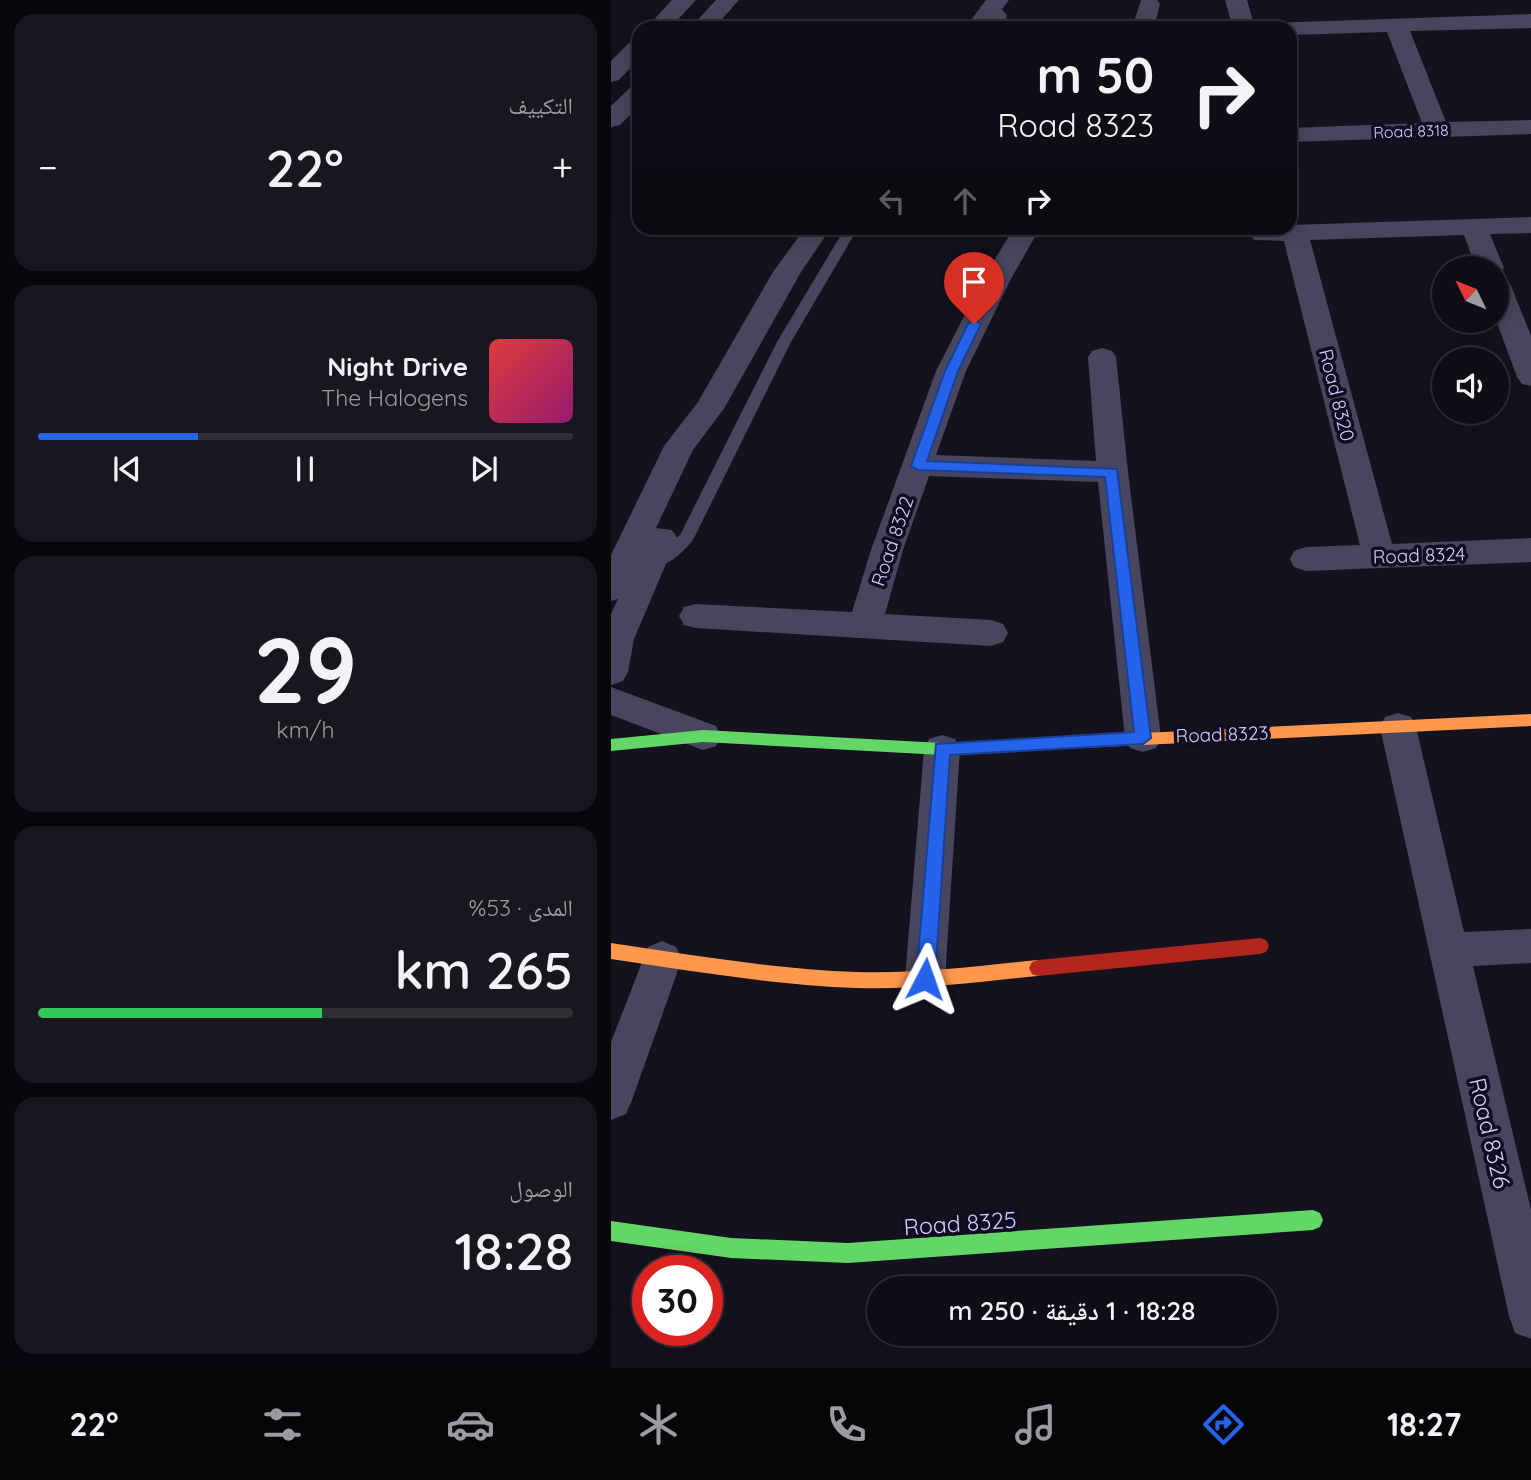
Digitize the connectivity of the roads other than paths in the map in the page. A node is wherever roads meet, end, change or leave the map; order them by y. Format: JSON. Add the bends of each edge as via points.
{"nodes":[{"id":1,"x":685,"y":0,"type":"edge"},
{"id":2,"x":728,"y":0,"type":"edge"},
{"id":3,"x":1236,"y":0,"type":"edge"},
{"id":4,"x":991,"y":2,"type":"edge"},
{"id":5,"x":1149,"y":4,"type":"dead end"},
{"id":6,"x":664,"y":21,"type":"edge"},
{"id":7,"x":708,"y":21,"type":"edge"},
{"id":8,"x":969,"y":21,"type":"edge"},
{"id":9,"x":980,"y":21,"type":"edge"},
{"id":10,"x":1000,"y":21,"type":"edge"},
{"id":11,"x":1145,"y":21,"type":"edge"},
{"id":12,"x":1242,"y":21,"type":"edge"},
{"id":13,"x":1531,"y":21,"type":"edge"},
{"id":14,"x":1396,"y":25,"type":"junction"},
{"id":15,"x":1297,"y":28,"type":"edge"},
{"id":16,"x":632,"y":53,"type":"edge"},
{"id":17,"x":612,"y":74,"type":"edge"},
{"id":18,"x":632,"y":99,"type":"edge"},
{"id":19,"x":611,"y":120,"type":"edge"},
{"id":20,"x":1531,"y":127,"type":"edge"},
{"id":21,"x":1436,"y":130,"type":"junction"},
{"id":22,"x":1297,"y":135,"type":"edge"},
{"id":23,"x":1531,"y":225,"type":"edge"},
{"id":24,"x":1474,"y":226,"type":"junction"},
{"id":25,"x":1297,"y":233,"type":"edge"},
{"id":26,"x":813,"y":235,"type":"edge"},
{"id":27,"x":847,"y":235,"type":"edge"},
{"id":28,"x":1023,"y":235,"type":"edge"},
{"id":29,"x":1296,"y":235,"type":"edge"},
{"id":30,"x":1485,"y":256,"type":"edge"},
{"id":31,"x":1509,"y":318,"type":"edge"},
{"id":32,"x":1102,"y":357,"type":"dead end"},
{"id":33,"x":1531,"y":377,"type":"edge"},
{"id":34,"x":710,"y":407,"type":"junction"},
{"id":35,"x":918,"y":466,"type":"junction"},
{"id":36,"x":1112,"y":472,"type":"junction"},
{"id":37,"x":1531,"y":550,"type":"edge"},
{"id":38,"x":1379,"y":557,"type":"junction"},
{"id":39,"x":1306,"y":559,"type":"dead end"},
{"id":40,"x":649,"y":565,"type":"junction"},
{"id":41,"x":611,"y":589,"type":"edge"},
{"id":42,"x":697,"y":616,"type":"dead end"},
{"id":43,"x":865,"y":626,"type":"junction"},
{"id":44,"x":991,"y":633,"type":"dead end"},
{"id":45,"x":611,"y":672,"type":"edge"},
{"id":46,"x":611,"y":702,"type":"edge"},
{"id":47,"x":611,"y":720,"type":"edge"},
{"id":48,"x":1531,"y":720,"type":"edge"},
{"id":49,"x":1398,"y":727,"type":"junction"},
{"id":50,"x":703,"y":736,"type":"junction"},
{"id":51,"x":1143,"y":738,"type":"junction"},
{"id":52,"x":611,"y":745,"type":"edge"},
{"id":53,"x":942,"y":749,"type":"junction"},
{"id":54,"x":1260,"y":946,"type":"dead end"},
{"id":55,"x":1531,"y":946,"type":"edge"},
{"id":56,"x":1448,"y":950,"type":"junction"},
{"id":57,"x":611,"y":951,"type":"edge"},
{"id":58,"x":662,"y":959,"type":"junction"},
{"id":59,"x":925,"y":979,"type":"junction"},
{"id":60,"x":611,"y":1100,"type":"edge"},
{"id":61,"x":1313,"y":1220,"type":"dead end"},
{"id":62,"x":611,"y":1231,"type":"edge"},
{"id":63,"x":1531,"y":1316,"type":"edge"}],
"edges":[{"from":1,"to":6,"type":"street"},
{"from":2,"to":7,"type":"street"},
{"from":3,"to":12,"type":"street"},
{"from":4,"to":8,"type":"street"},
{"from":4,"to":9,"type":"street"},
{"from":4,"to":10,"type":"lane"},
{"from":5,"to":11,"type":"street"},
{"from":13,"to":14,"type":"street"},
{"from":14,"to":15,"type":"street"},
{"from":14,"to":21,"type":"street"},
{"from":16,"to":17,"type":"street"},
{"from":18,"to":19,"type":"street"},
{"from":20,"to":21,"type":"street","name":"Road 8318"},
{"from":21,"to":22,"type":"street","name":"Road 8318"},
{"from":23,"to":24,"type":"street"},
{"from":24,"to":25,"type":"street"},
{"from":24,"to":30,"type":"street"},
{"from":26,"to":34,"type":"street"},
{"from":27,"to":40,"type":"lane","via":[[784,342],[686,538]]},
{"from":28,"to":35,"type":"street","name":"Road 8322","via":[[951,371]]},
{"from":29,"to":38,"type":"street","name":"Road 8320"},
{"from":31,"to":33,"type":"street"},
{"from":32,"to":36,"type":"street"},
{"from":34,"to":40,"type":"street","via":[[701,450]]},
{"from":34,"to":41,"type":"street","via":[[667,468]]},
{"from":35,"to":36,"type":"street"},
{"from":35,"to":43,"type":"street","name":"Road 8322"},
{"from":36,"to":51,"type":"street"},
{"from":37,"to":38,"type":"street","name":"Road 8324"},
{"from":38,"to":39,"type":"street","name":"Road 8324"},
{"from":40,"to":45,"type":"street","via":[[617,639]]},
{"from":42,"to":43,"type":"street"},
{"from":43,"to":44,"type":"street"},
{"from":46,"to":47,"type":"street"},
{"from":46,"to":50,"type":"street","name":"Road 8323"},
{"from":48,"to":49,"type":"street","name":"Road 8323"},
{"from":49,"to":51,"type":"street","name":"Road 8323"},
{"from":49,"to":56,"type":"street","name":"Road 8326"},
{"from":50,"to":52,"type":"street","name":"Road 8323"},
{"from":50,"to":53,"type":"street","name":"Road 8323"},
{"from":51,"to":53,"type":"street","name":"Road 8323"},
{"from":53,"to":59,"type":"street"},
{"from":54,"to":59,"type":"street"},
{"from":55,"to":56,"type":"street"},
{"from":56,"to":63,"type":"street","name":"Road 8326"},
{"from":57,"to":58,"type":"street"},
{"from":58,"to":59,"type":"street","via":[[787,976]]},
{"from":58,"to":60,"type":"street"},
{"from":61,"to":62,"type":"street","name":"Road 8325","via":[[848,1253],[731,1248]]}]}
